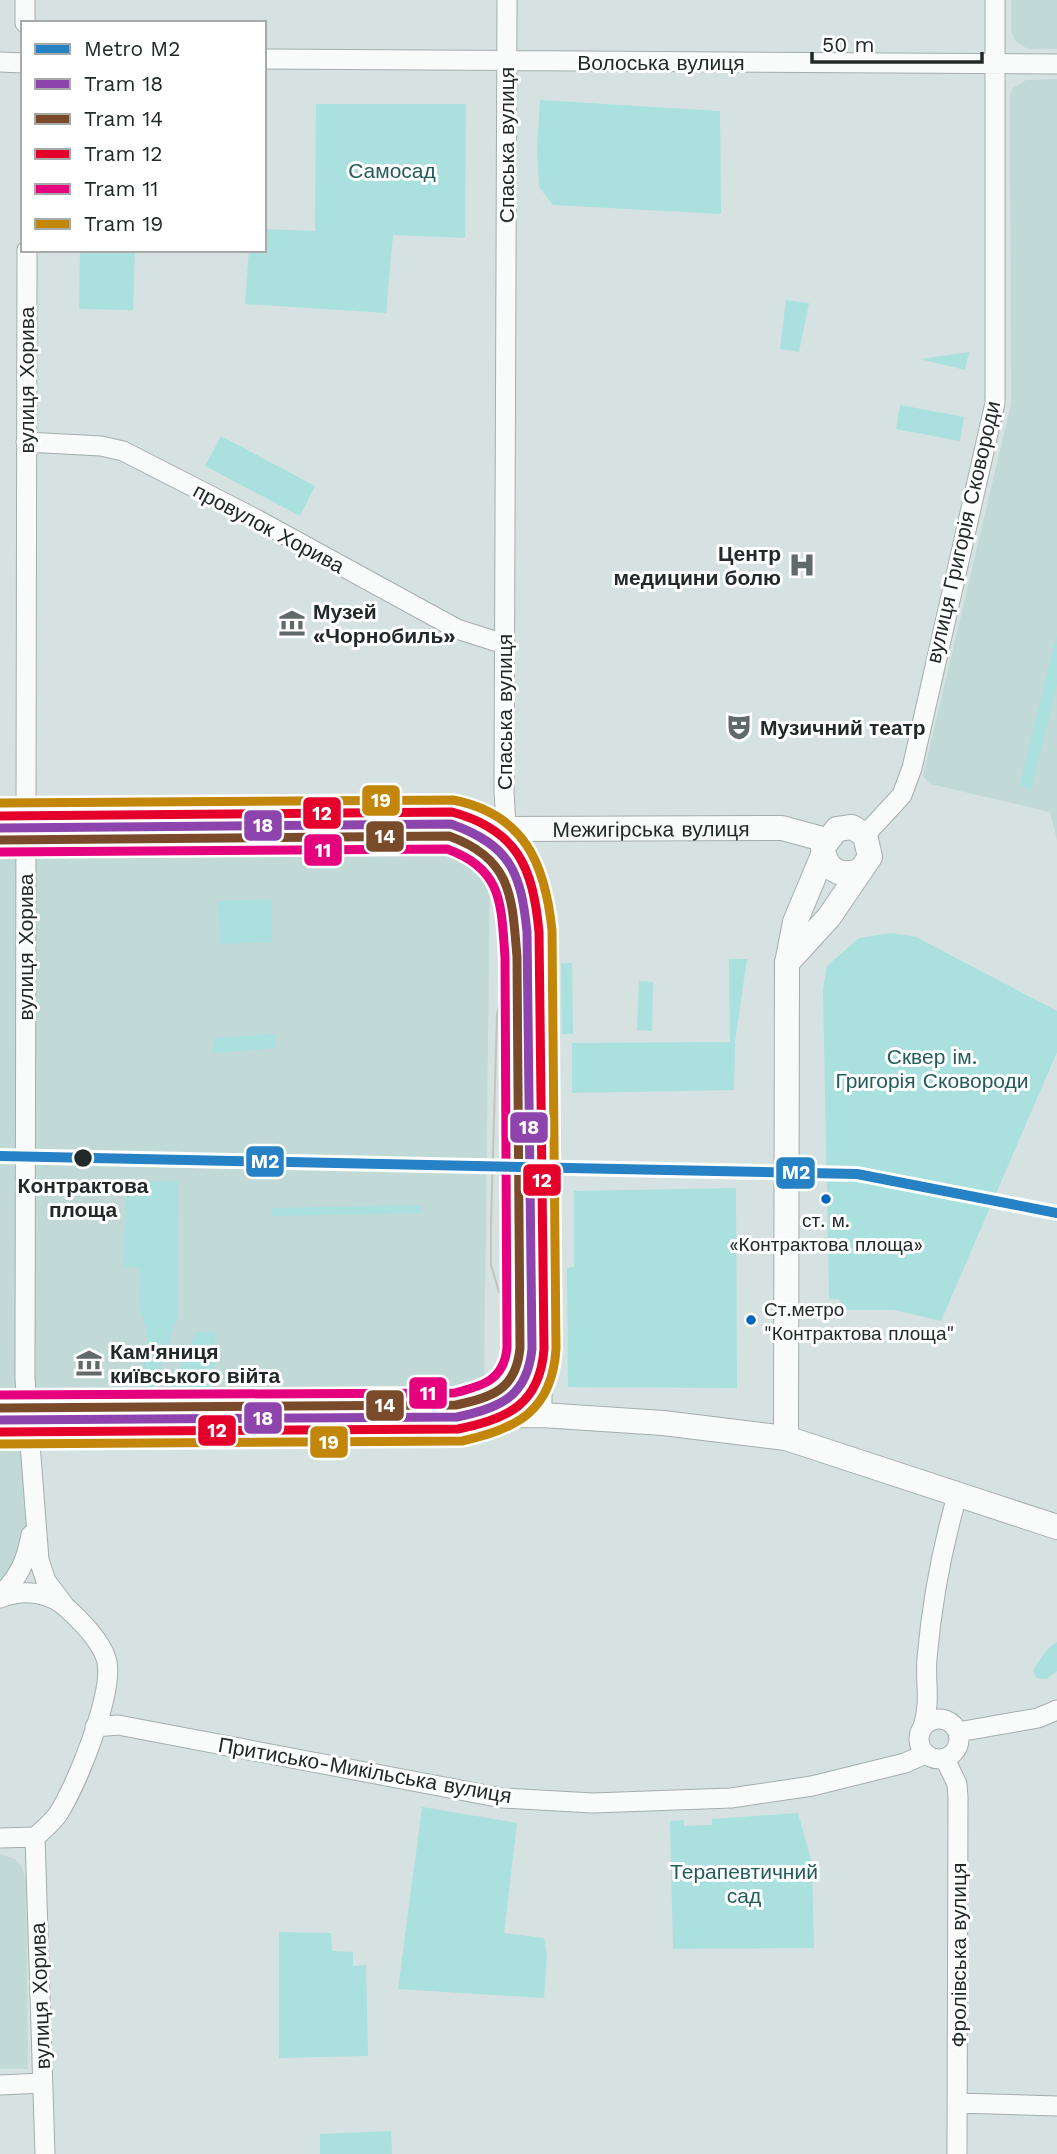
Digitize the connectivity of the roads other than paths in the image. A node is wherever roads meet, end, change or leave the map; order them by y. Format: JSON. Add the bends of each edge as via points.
{"nodes":[{"id":1,"x":25,"y":0,"type":"edge"},
{"id":2,"x":507,"y":0,"type":"edge"},
{"id":3,"x":995,"y":0,"type":"edge"},
{"id":4,"x":25,"y":21,"type":"edge"},
{"id":5,"x":266,"y":59,"type":"edge"},
{"id":6,"x":506,"y":60,"type":"junction"},
{"id":7,"x":0,"y":62,"type":"edge"},
{"id":8,"x":21,"y":63,"type":"edge"},
{"id":9,"x":995,"y":64,"type":"junction"},
{"id":10,"x":1057,"y":64,"type":"edge"},
{"id":11,"x":27,"y":252,"type":"edge"},
{"id":12,"x":26,"y":442,"type":"junction"},
{"id":13,"x":504,"y":644,"type":"junction"},
{"id":14,"x":506,"y":829,"type":"junction"},
{"id":15,"x":12,"y":832,"type":"edge"},
{"id":16,"x":865,"y":835,"type":"junction"},
{"id":17,"x":825,"y":847,"type":"junction"},
{"id":18,"x":861,"y":870,"type":"junction"},
{"id":19,"x":787,"y":964,"type":"junction"},
{"id":20,"x":542,"y":1415,"type":"junction"},
{"id":21,"x":0,"y":1418,"type":"edge"},
{"id":22,"x":30,"y":1418,"type":"junction"},
{"id":23,"x":786,"y":1438,"type":"junction"},
{"id":24,"x":958,"y":1493,"type":"junction"},
{"id":25,"x":34,"y":1517,"type":"junction"},
{"id":26,"x":1057,"y":1527,"type":"edge"},
{"id":27,"x":0,"y":1597,"type":"edge"},
{"id":28,"x":64,"y":1605,"type":"junction"},
{"id":29,"x":930,"y":1703,"type":"junction"},
{"id":30,"x":1057,"y":1710,"type":"edge"},
{"id":31,"x":951,"y":1726,"type":"junction"},
{"id":32,"x":95,"y":1727,"type":"junction"},
{"id":33,"x":923,"y":1727,"type":"junction"},
{"id":34,"x":925,"y":1754,"type":"junction"},
{"id":35,"x":944,"y":1759,"type":"junction"},
{"id":36,"x":35,"y":1837,"type":"junction"},
{"id":37,"x":0,"y":1838,"type":"edge"},
{"id":38,"x":42,"y":2083,"type":"junction"},
{"id":39,"x":0,"y":2085,"type":"edge"},
{"id":40,"x":957,"y":2103,"type":"junction"},
{"id":41,"x":1057,"y":2106,"type":"edge"},
{"id":42,"x":45,"y":2154,"type":"edge"},
{"id":43,"x":957,"y":2154,"type":"edge"}],
"edges":[{"from":1,"to":4,"type":"street"},
{"from":2,"to":6,"type":"street","name":"Спаська вулиця"},
{"from":3,"to":9,"type":"street","name":"вулиця Григорія Сковороди"},
{"from":5,"to":6,"type":"street","name":"Волоська вулиця"},
{"from":6,"to":9,"type":"street","name":"Волоська вулиця"},
{"from":6,"to":13,"type":"street","name":"Спаська вулиця"},
{"from":7,"to":8,"type":"street"},
{"from":9,"to":10,"type":"street","name":"Волоська вулиця"},
{"from":9,"to":16,"type":"street","name":"вулиця Григорія Сковороди","via":[[995,403],[912,768],[902,795]]},
{"from":11,"to":12,"type":"street","name":"вулиця Хорива"},
{"from":12,"to":13,"type":"street","name":"провулок Хорива","via":[[123,451],[457,629]]},
{"from":12,"to":15,"type":"street","name":"вулиця Хорива"},
{"from":13,"to":14,"type":"street","name":"Спаська вулиця"},
{"from":14,"to":15,"type":"street","name":"Межигірська вулиця"},
{"from":14,"to":17,"type":"street","name":"Межигірська вулиця","via":[[782,828]]},
{"from":14,"to":20,"type":"street","via":[[529,858],[536,957],[542,1076]]},
{"from":15,"to":22,"type":"street","name":"вулиця Хорива","via":[[25,1379]]},
{"from":16,"to":17,"type":"street","via":[[845,827],[837,829]]},
{"from":16,"to":18,"type":"street","via":[[870,857]]},
{"from":17,"to":18,"type":"street","via":[[831,869],[846,874]]},
{"from":17,"to":19,"type":"street","via":[[795,922]]},
{"from":18,"to":19,"type":"street","via":[[829,917]]},
{"from":19,"to":23,"type":"street"},
{"from":20,"to":22,"type":"street"},
{"from":20,"to":23,"type":"street"},
{"from":21,"to":22,"type":"street"},
{"from":22,"to":25,"type":"street","name":"вулиця Хорива"},
{"from":23,"to":24,"type":"street"},
{"from":24,"to":26,"type":"street"},
{"from":24,"to":29,"type":"street","via":[[943,1542],[928,1657]]},
{"from":25,"to":27,"type":"street","name":"вулиця Хорива","via":[[27,1560]]},
{"from":25,"to":28,"type":"street","name":"вулиця Хорива","via":[[46,1581]]},
{"from":27,"to":28,"type":"street","via":[[18,1591],[37,1593]]},
{"from":28,"to":32,"type":"street","name":"вулиця Хорива","via":[[96,1640],[106,1659],[108,1680]]},
{"from":29,"to":31,"type":"street"},
{"from":29,"to":33,"type":"street"},
{"from":30,"to":31,"type":"street","via":[[1038,1718]]},
{"from":31,"to":33,"type":"street","via":[[930,1721]]},
{"from":31,"to":35,"type":"street","via":[[956,1751]]},
{"from":32,"to":34,"type":"street","name":"Притисько-Микільська вулиця","via":[[118,1725],[502,1798],[593,1803],[731,1798],[812,1786]]},
{"from":32,"to":36,"type":"street","name":"вулиця Хорива","via":[[72,1789],[56,1817]]},
{"from":33,"to":34,"type":"street","via":[[919,1741]]},
{"from":34,"to":35,"type":"street"},
{"from":35,"to":40,"type":"street","name":"Фролівська вулиця","via":[[957,1784],[958,1797]]},
{"from":36,"to":37,"type":"street"},
{"from":36,"to":38,"type":"street","name":"вулиця Хорива"},
{"from":38,"to":39,"type":"street"},
{"from":38,"to":42,"type":"street","name":"вулиця Хорива"},
{"from":40,"to":41,"type":"street"},
{"from":40,"to":43,"type":"street","name":"Фролівська вулиця"}]}
